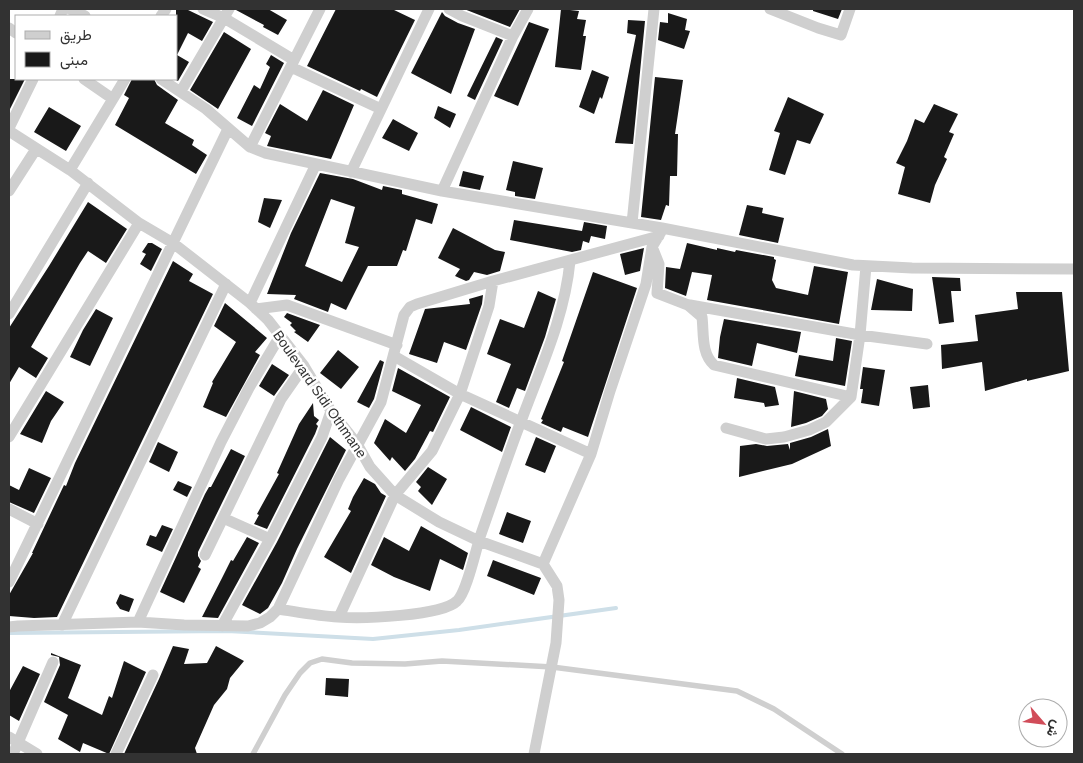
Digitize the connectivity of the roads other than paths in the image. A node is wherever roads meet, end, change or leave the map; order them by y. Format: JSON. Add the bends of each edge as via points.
{"nodes":[{"id":1,"x":70,"y":9,"type":"edge"},
{"id":2,"x":203,"y":9,"type":"edge"},
{"id":3,"x":320,"y":9,"type":"edge"},
{"id":4,"x":428,"y":9,"type":"edge"},
{"id":5,"x":450,"y":9,"type":"edge"},
{"id":6,"x":528,"y":9,"type":"edge"},
{"id":7,"x":654,"y":9,"type":"edge"},
{"id":8,"x":770,"y":9,"type":"edge"},
{"id":9,"x":850,"y":9,"type":"edge"},
{"id":10,"x":226,"y":13,"type":"edge"},
{"id":11,"x":83,"y":15,"type":"edge"},
{"id":12,"x":513,"y":36,"type":"junction"},
{"id":13,"x":292,"y":63,"type":"junction"},
{"id":14,"x":33,"y":80,"type":"edge"},
{"id":15,"x":85,"y":80,"type":"edge"},
{"id":16,"x":123,"y":80,"type":"edge"},
{"id":17,"x":164,"y":80,"type":"edge"},
{"id":18,"x":181,"y":91,"type":"junction"},
{"id":19,"x":113,"y":99,"type":"junction"},
{"id":20,"x":381,"y":109,"type":"junction"},
{"id":21,"x":228,"y":129,"type":"junction"},
{"id":22,"x":9,"y":130,"type":"edge"},
{"id":23,"x":250,"y":147,"type":"junction"},
{"id":24,"x":36,"y":149,"type":"junction"},
{"id":25,"x":316,"y":164,"type":"junction"},
{"id":26,"x":70,"y":170,"type":"junction"},
{"id":27,"x":351,"y":172,"type":"junction"},
{"id":28,"x":88,"y":183,"type":"junction"},
{"id":29,"x":9,"y":191,"type":"edge"},
{"id":30,"x":442,"y":191,"type":"junction"},
{"id":31,"x":139,"y":223,"type":"junction"},
{"id":32,"x":632,"y":223,"type":"junction"},
{"id":33,"x":661,"y":232,"type":"junction"},
{"id":34,"x":173,"y":243,"type":"junction"},
{"id":35,"x":652,"y":247,"type":"junction"},
{"id":36,"x":570,"y":260,"type":"junction"},
{"id":37,"x":866,"y":266,"type":"junction"},
{"id":38,"x":1074,"y":269,"type":"edge"},
{"id":39,"x":493,"y":281,"type":"junction"},
{"id":40,"x":226,"y":284,"type":"junction"},
{"id":41,"x":688,"y":305,"type":"junction"},
{"id":42,"x":253,"y":306,"type":"junction"},
{"id":43,"x":9,"y":314,"type":"edge"},
{"id":44,"x":860,"y":335,"type":"junction"},
{"id":45,"x":280,"y":336,"type":"junction"},
{"id":46,"x":927,"y":344,"type":"dead end"},
{"id":47,"x":395,"y":351,"type":"junction"},
{"id":48,"x":304,"y":366,"type":"junction"},
{"id":49,"x":460,"y":394,"type":"junction"},
{"id":50,"x":851,"y":397,"type":"junction"},
{"id":51,"x":331,"y":410,"type":"junction"},
{"id":52,"x":520,"y":423,"type":"junction"},
{"id":53,"x":726,"y":428,"type":"dead end"},
{"id":54,"x":9,"y":437,"type":"edge"},
{"id":55,"x":357,"y":444,"type":"junction"},
{"id":56,"x":591,"y":454,"type":"junction"},
{"id":57,"x":395,"y":495,"type":"junction"},
{"id":58,"x":9,"y":510,"type":"edge"},
{"id":59,"x":223,"y":518,"type":"junction"},
{"id":60,"x":38,"y":524,"type":"junction"},
{"id":61,"x":270,"y":539,"type":"junction"},
{"id":62,"x":478,"y":541,"type":"junction"},
{"id":63,"x":206,"y":554,"type":"dead end"},
{"id":64,"x":544,"y":564,"type":"junction"},
{"id":65,"x":9,"y":582,"type":"edge"},
{"id":66,"x":278,"y":609,"type":"junction"},
{"id":67,"x":339,"y":617,"type":"junction"},
{"id":68,"x":138,"y":622,"type":"junction"},
{"id":69,"x":62,"y":625,"type":"junction"},
{"id":70,"x":222,"y":626,"type":"junction"},
{"id":71,"x":9,"y":627,"type":"edge"},
{"id":72,"x":53,"y":662,"type":"dead end"},
{"id":73,"x":552,"y":668,"type":"junction"},
{"id":74,"x":153,"y":675,"type":"dead end"},
{"id":75,"x":14,"y":740,"type":"edge"},
{"id":76,"x":13,"y":754,"type":"edge"},
{"id":77,"x":37,"y":754,"type":"edge"},
{"id":78,"x":116,"y":754,"type":"edge"},
{"id":79,"x":253,"y":754,"type":"edge"},
{"id":80,"x":534,"y":754,"type":"edge"},
{"id":81,"x":842,"y":754,"type":"edge"}],
"edges":[{"from":1,"to":11,"type":"street"},
{"from":2,"to":10,"type":"street"},
{"from":3,"to":13,"type":"street"},
{"from":4,"to":20,"type":"street"},
{"from":5,"to":12,"type":"street"},
{"from":6,"to":12,"type":"street"},
{"from":7,"to":32,"type":"street"},
{"from":8,"to":9,"type":"street","via":[[842,35]]},
{"from":10,"to":13,"type":"street"},
{"from":10,"to":18,"type":"street"},
{"from":12,"to":30,"type":"street"},
{"from":13,"to":20,"type":"street"},
{"from":13,"to":23,"type":"street"},
{"from":14,"to":22,"type":"street"},
{"from":15,"to":19,"type":"street"},
{"from":16,"to":19,"type":"street"},
{"from":17,"to":18,"type":"street"},
{"from":18,"to":21,"type":"street"},
{"from":19,"to":26,"type":"street"},
{"from":20,"to":27,"type":"street"},
{"from":21,"to":23,"type":"street"},
{"from":21,"to":34,"type":"street"},
{"from":22,"to":24,"type":"street","name":"Boulevard Sidi Othmane"},
{"from":23,"to":25,"type":"street"},
{"from":24,"to":26,"type":"street","name":"Boulevard Sidi Othmane"},
{"from":24,"to":29,"type":"street"},
{"from":25,"to":27,"type":"street"},
{"from":25,"to":42,"type":"street"},
{"from":26,"to":28,"type":"street","name":"Boulevard Sidi Othmane"},
{"from":27,"to":30,"type":"street"},
{"from":28,"to":31,"type":"street","name":"Boulevard Sidi Othmane"},
{"from":28,"to":43,"type":"street"},
{"from":30,"to":32,"type":"street"},
{"from":31,"to":34,"type":"street","name":"Boulevard Sidi Othmane"},
{"from":31,"to":54,"type":"street"},
{"from":32,"to":33,"type":"street"},
{"from":33,"to":35,"type":"street"},
{"from":33,"to":36,"type":"street"},
{"from":33,"to":37,"type":"street"},
{"from":34,"to":40,"type":"street","name":"Boulevard Sidi Othmane"},
{"from":34,"to":60,"type":"street"},
{"from":35,"to":41,"type":"street","via":[[659,264],[657,293]]},
{"from":35,"to":56,"type":"street","via":[[646,284]]},
{"from":36,"to":39,"type":"street"},
{"from":36,"to":52,"type":"street","via":[[560,318]]},
{"from":37,"to":38,"type":"street"},
{"from":37,"to":44,"type":"street"},
{"from":39,"to":47,"type":"street","via":[[410,307],[404,315]]},
{"from":39,"to":49,"type":"street","via":[[489,306]]},
{"from":40,"to":42,"type":"street","name":"Boulevard Sidi Othmane"},
{"from":40,"to":69,"type":"street"},
{"from":41,"to":44,"type":"street"},
{"from":41,"to":50,"type":"street","via":[[702,317],[705,350],[714,365]]},
{"from":42,"to":45,"type":"street","name":"Boulevard Sidi Othmane"},
{"from":42,"to":47,"type":"street","via":[[287,305]]},
{"from":44,"to":46,"type":"street"},
{"from":44,"to":50,"type":"street"},
{"from":45,"to":48,"type":"street","name":"Boulevard Sidi Othmane"},
{"from":45,"to":68,"type":"street","via":[[221,442]]},
{"from":47,"to":49,"type":"street"},
{"from":47,"to":55,"type":"street","via":[[381,402]]},
{"from":48,"to":51,"type":"street","name":"Boulevard Sidi Othmane"},
{"from":48,"to":59,"type":"street","via":[[281,399]]},
{"from":49,"to":52,"type":"street"},
{"from":49,"to":57,"type":"street","via":[[432,451]]},
{"from":50,"to":53,"type":"street","via":[[826,422],[784,437],[766,439]]},
{"from":51,"to":55,"type":"street","name":"Boulevard Sidi Othmane"},
{"from":51,"to":61,"type":"street","via":[[322,437]]},
{"from":52,"to":56,"type":"street"},
{"from":52,"to":62,"type":"street"},
{"from":55,"to":57,"type":"street","name":"Boulevard Sidi Othmane","via":[[370,467]]},
{"from":55,"to":66,"type":"street"},
{"from":56,"to":64,"type":"street"},
{"from":57,"to":62,"type":"street","name":"Boulevard Sidi Othmane"},
{"from":57,"to":67,"type":"street"},
{"from":58,"to":60,"type":"street"},
{"from":59,"to":61,"type":"street"},
{"from":59,"to":63,"type":"street"},
{"from":60,"to":65,"type":"street"},
{"from":61,"to":70,"type":"street"},
{"from":62,"to":64,"type":"street","name":"Boulevard Sidi Othmane"},
{"from":62,"to":67,"type":"street","via":[[463,593],[450,606],[392,616]]},
{"from":64,"to":73,"type":"street","via":[[557,586],[559,600]]},
{"from":66,"to":67,"type":"street"},
{"from":66,"to":70,"type":"street","via":[[270,617],[248,626]]},
{"from":68,"to":69,"type":"street"},
{"from":68,"to":70,"type":"street"},
{"from":69,"to":71,"type":"street"},
{"from":72,"to":75,"type":"street"},
{"from":73,"to":79,"type":"lane","via":[[442,660],[405,664],[322,659],[310,663],[300,673]]},
{"from":73,"to":80,"type":"street"},
{"from":73,"to":81,"type":"lane","via":[[737,691],[774,709]]},
{"from":74,"to":78,"type":"street"},
{"from":75,"to":76,"type":"street"},
{"from":75,"to":77,"type":"street"}]}
